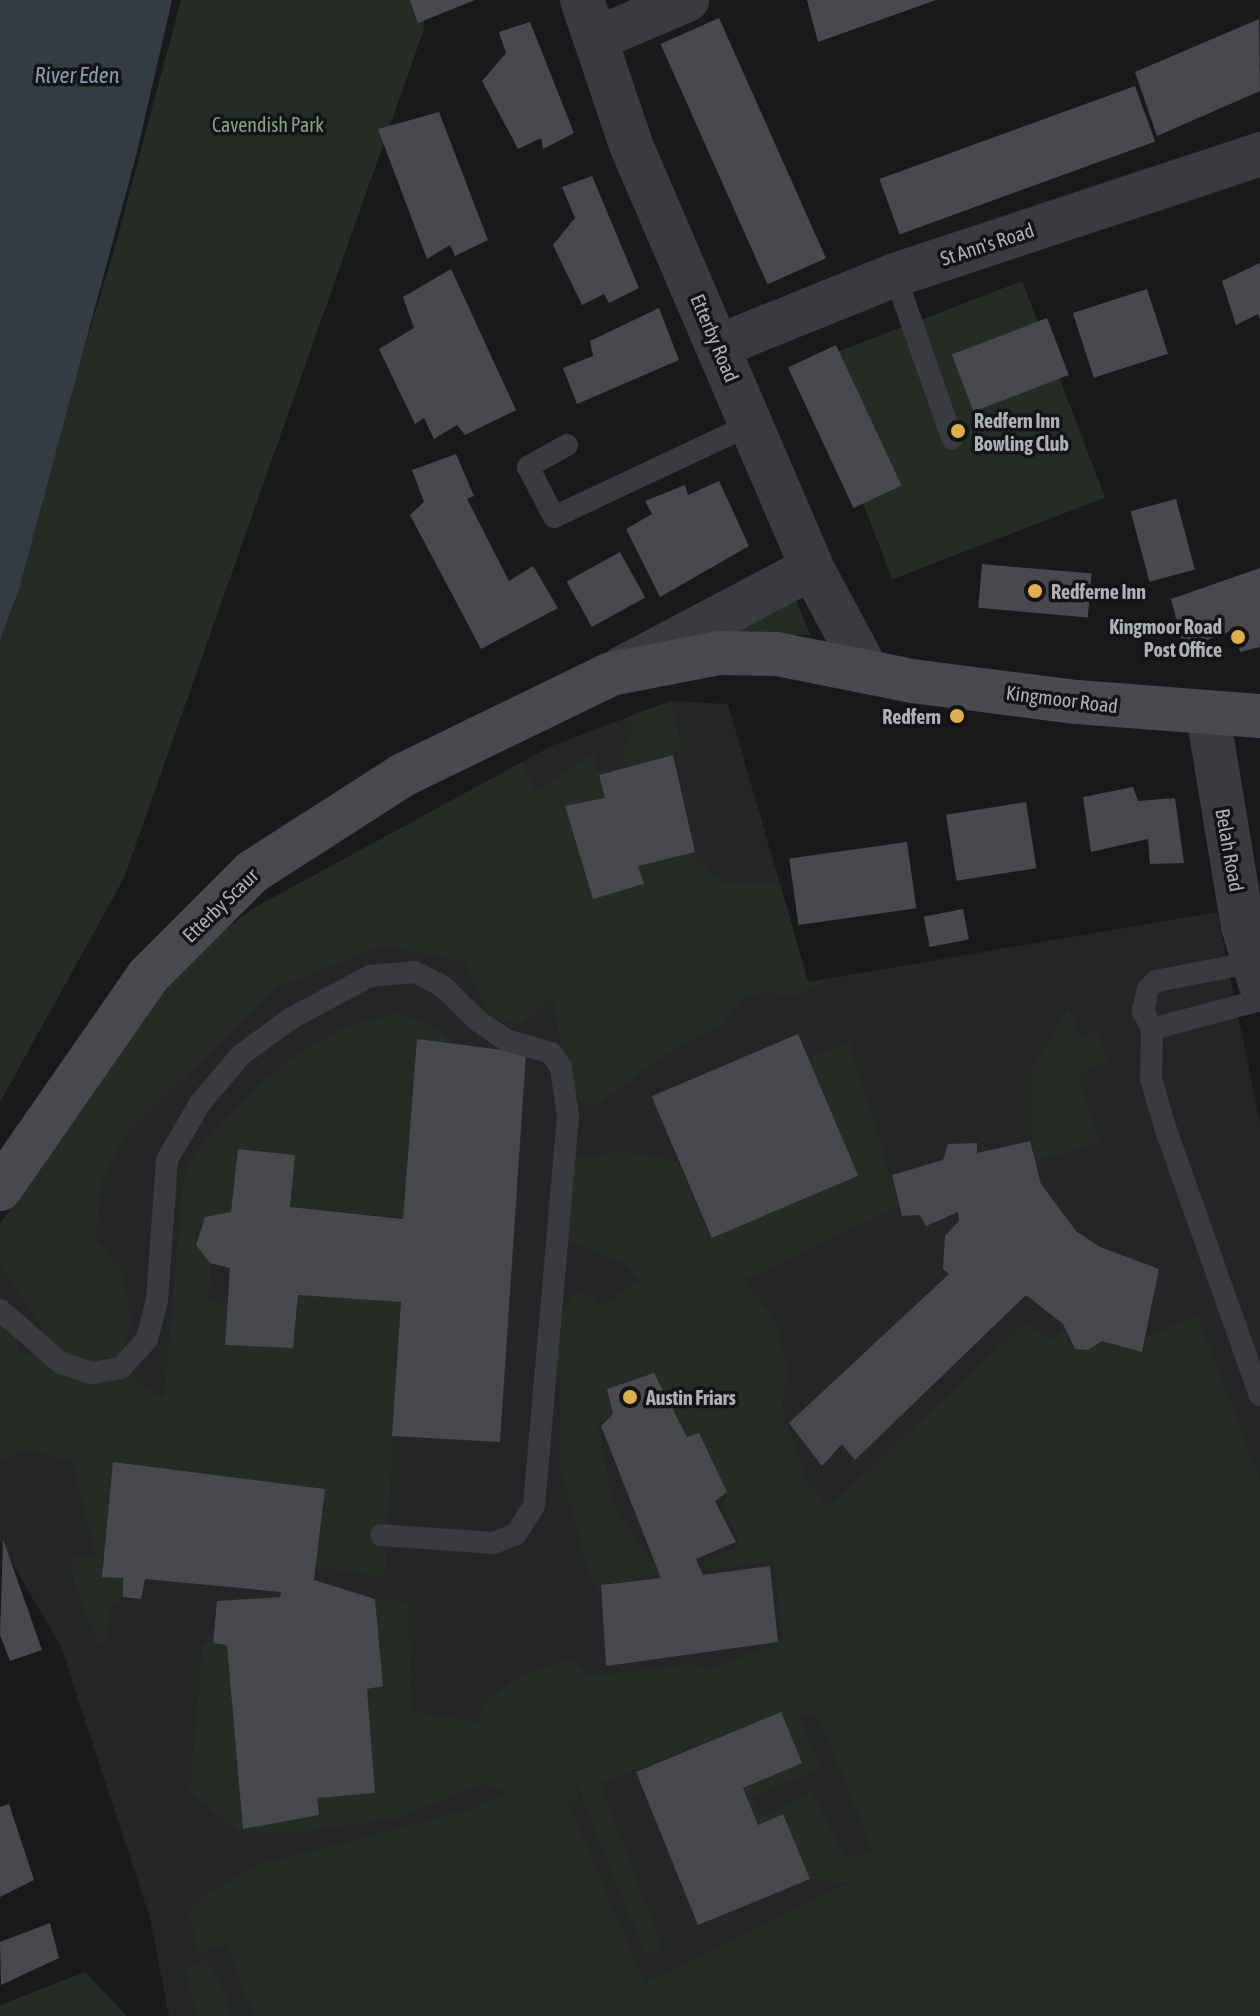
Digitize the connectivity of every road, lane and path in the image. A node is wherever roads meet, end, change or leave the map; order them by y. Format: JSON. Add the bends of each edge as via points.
{"nodes":[{"id":1,"x":687,"y":0,"type":"edge"},
{"id":2,"x":590,"y":19,"type":"edge"},
{"id":3,"x":1260,"y":154,"type":"edge"},
{"id":4,"x":895,"y":275,"type":"junction"},
{"id":5,"x":719,"y":346,"type":"junction"},
{"id":6,"x":752,"y":424,"type":"junction"},
{"id":7,"x":952,"y":438,"type":"dead end"},
{"id":8,"x":567,"y":445,"type":"dead end"},
{"id":9,"x":812,"y":568,"type":"junction"},
{"id":10,"x":866,"y":669,"type":"junction"},
{"id":11,"x":611,"y":674,"type":"junction"},
{"id":12,"x":1208,"y":715,"type":"junction"},
{"id":13,"x":1260,"y":716,"type":"edge"},
{"id":14,"x":1258,"y":982,"type":"edge"},
{"id":15,"x":1152,"y":1029,"type":"junction"},
{"id":16,"x":0,"y":1189,"type":"edge"},
{"id":17,"x":0,"y":1310,"type":"edge"},
{"id":18,"x":1260,"y":1395,"type":"edge"},
{"id":19,"x":381,"y":1535,"type":"dead end"}],
"edges":[{"from":1,"to":2,"type":"street"},
{"from":2,"to":5,"type":"street","name":"Etterby Road","via":[[631,145]]},
{"from":3,"to":4,"type":"street","name":"St Ann's Road"},
{"from":4,"to":5,"type":"street","name":"St Ann's Road"},
{"from":4,"to":7,"type":"lane"},
{"from":5,"to":6,"type":"street","name":"Etterby Road"},
{"from":6,"to":8,"type":"lane","via":[[554,517],[528,467]]},
{"from":6,"to":9,"type":"street","name":"Etterby Road"},
{"from":9,"to":10,"type":"street","name":"Etterby Road"},
{"from":9,"to":11,"type":"street","name":"Etterby Scaur"},
{"from":10,"to":11,"type":"street","name":"Etterby Scaur","via":[[777,654],[719,653],[654,661]]},
{"from":10,"to":12,"type":"street","name":"Kingmoor Road","via":[[912,681]]},
{"from":11,"to":16,"type":"street","name":"Etterby Scaur","via":[[403,775],[252,872],[148,976]]},
{"from":12,"to":13,"type":"street","name":"Kingmoor Road"},
{"from":12,"to":14,"type":"street","name":"Belah Road","via":[[1243,926]]},
{"from":14,"to":15,"type":"lane"},
{"from":14,"to":15,"type":"lane","via":[[1156,981],[1144,1001]]},
{"from":15,"to":18,"type":"lane","via":[[1151,1079],[1166,1130]]},
{"from":17,"to":19,"type":"lane","via":[[61,1363],[92,1373],[121,1368],[147,1339],[157,1300],[167,1160],[200,1103],[241,1055],[290,1019],[370,976],[415,972],[441,985],[478,1021],[506,1040],[551,1053],[561,1067],[568,1117],[534,1506],[516,1534],[494,1543]]}]}
